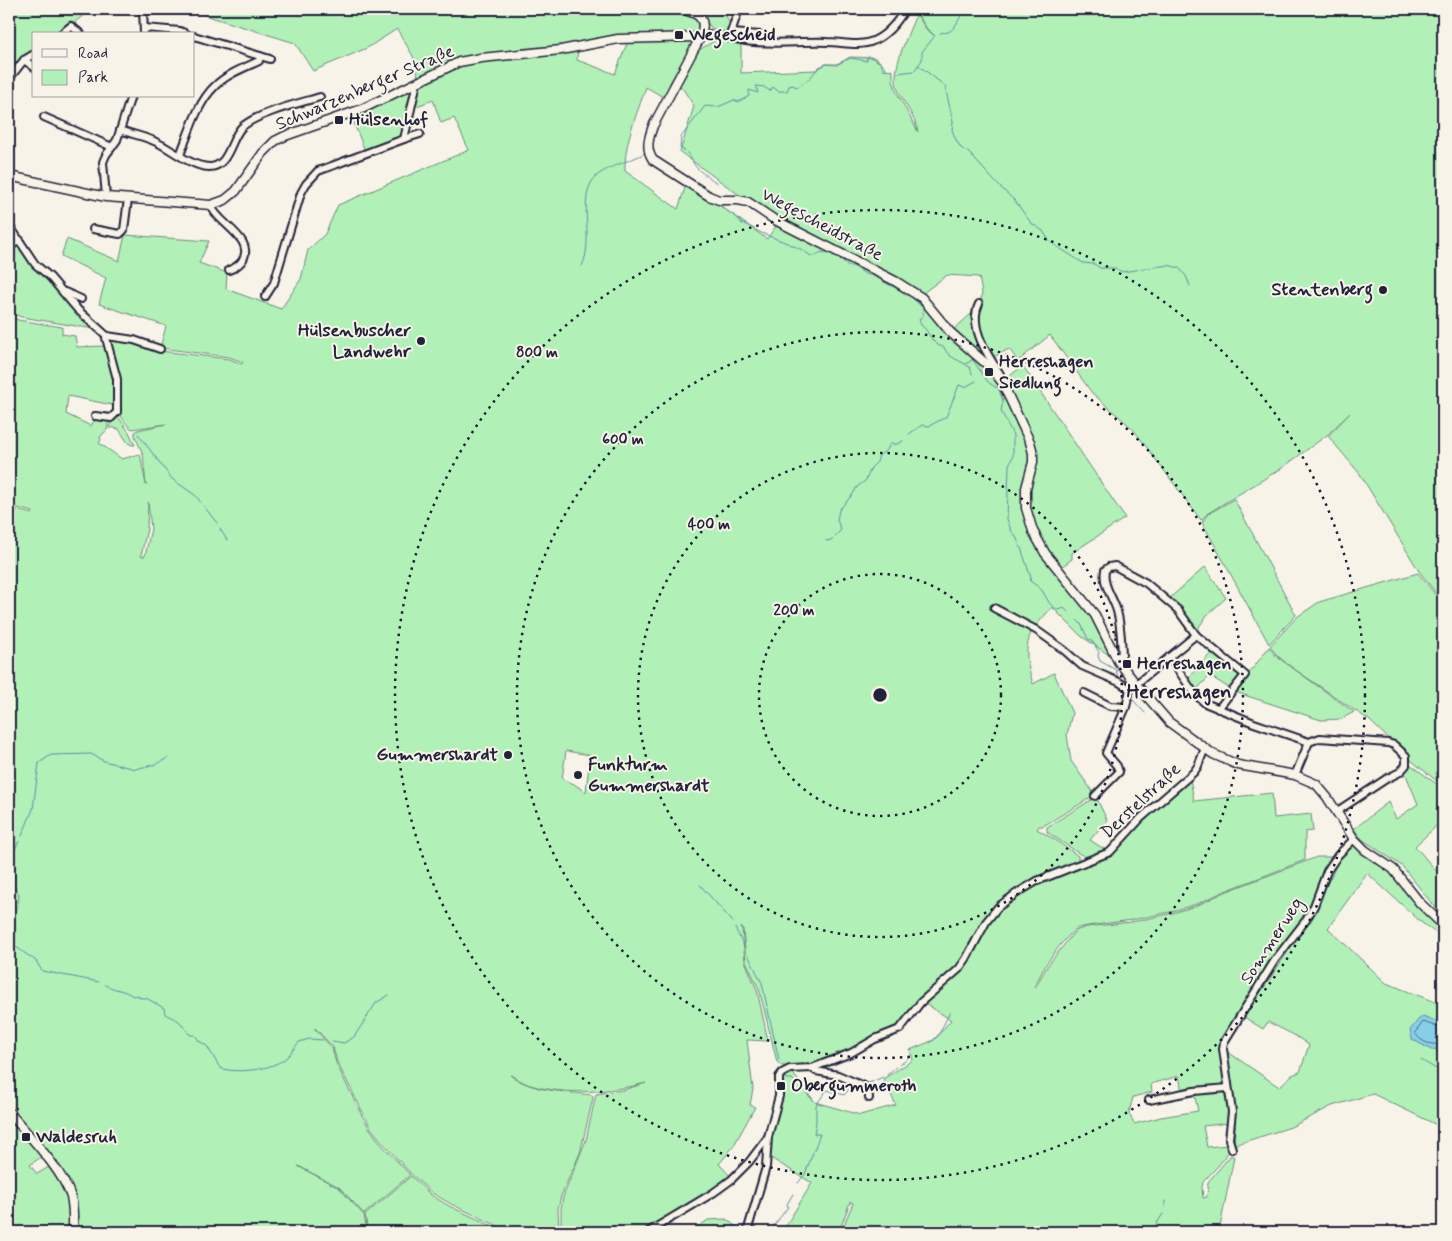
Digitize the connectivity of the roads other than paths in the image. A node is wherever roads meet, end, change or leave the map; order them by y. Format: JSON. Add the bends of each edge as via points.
{"nodes":[{"id":1,"x":143,"y":9,"type":"edge"},
{"id":2,"x":682,"y":9,"type":"edge"},
{"id":3,"x":740,"y":9,"type":"edge"},
{"id":4,"x":906,"y":9,"type":"edge"},
{"id":5,"x":144,"y":31,"type":"edge"},
{"id":6,"x":64,"y":32,"type":"edge"},
{"id":7,"x":78,"y":32,"type":"edge"},
{"id":8,"x":182,"y":32,"type":"edge"},
{"id":9,"x":762,"y":35,"type":"dead end"},
{"id":10,"x":195,"y":36,"type":"edge"},
{"id":11,"x":701,"y":36,"type":"junction"},
{"id":12,"x":730,"y":36,"type":"junction"},
{"id":13,"x":32,"y":55,"type":"edge"},
{"id":14,"x":260,"y":56,"type":"junction"},
{"id":15,"x":270,"y":59,"type":"dead end"},
{"id":16,"x":24,"y":60,"type":"junction"},
{"id":17,"x":32,"y":66,"type":"edge"},
{"id":18,"x":9,"y":79,"type":"edge"},
{"id":19,"x":415,"y":83,"type":"junction"},
{"id":20,"x":320,"y":97,"type":"dead end"},
{"id":21,"x":130,"y":98,"type":"edge"},
{"id":22,"x":44,"y":117,"type":"dead end"},
{"id":23,"x":120,"y":130,"type":"junction"},
{"id":24,"x":420,"y":134,"type":"dead end"},
{"id":25,"x":404,"y":139,"type":"junction"},
{"id":26,"x":112,"y":147,"type":"junction"},
{"id":27,"x":180,"y":155,"type":"junction"},
{"id":28,"x":9,"y":176,"type":"edge"},
{"id":29,"x":106,"y":198,"type":"junction"},
{"id":30,"x":128,"y":199,"type":"junction"},
{"id":31,"x":211,"y":206,"type":"junction"},
{"id":32,"x":9,"y":225,"type":"edge"},
{"id":33,"x":93,"y":230,"type":"dead end"},
{"id":34,"x":20,"y":240,"type":"junction"},
{"id":35,"x":9,"y":243,"type":"edge"},
{"id":36,"x":229,"y":270,"type":"dead end"},
{"id":37,"x":63,"y":293,"type":"junction"},
{"id":38,"x":265,"y":297,"type":"dead end"},
{"id":39,"x":81,"y":299,"type":"dead end"},
{"id":40,"x":979,"y":304,"type":"dead end"},
{"id":41,"x":107,"y":336,"type":"junction"},
{"id":42,"x":160,"y":349,"type":"dead end"},
{"id":43,"x":1000,"y":378,"type":"junction"},
{"id":44,"x":95,"y":416,"type":"dead end"},
{"id":45,"x":994,"y":608,"type":"dead end"},
{"id":46,"x":1196,"y":635,"type":"junction"},
{"id":47,"x":1169,"y":657,"type":"junction"},
{"id":48,"x":1118,"y":660,"type":"junction"},
{"id":49,"x":1133,"y":687,"type":"junction"},
{"id":50,"x":1084,"y":693,"type":"dead end"},
{"id":51,"x":1126,"y":707,"type":"junction"},
{"id":52,"x":1218,"y":709,"type":"junction"},
{"id":53,"x":1309,"y":742,"type":"junction"},
{"id":54,"x":1205,"y":748,"type":"junction"},
{"id":55,"x":1295,"y":775,"type":"junction"},
{"id":56,"x":1095,"y":796,"type":"dead end"},
{"id":57,"x":1336,"y":812,"type":"junction"},
{"id":58,"x":1354,"y":839,"type":"junction"},
{"id":59,"x":1443,"y":926,"type":"edge"},
{"id":60,"x":812,"y":1068,"type":"junction"},
{"id":61,"x":1228,"y":1088,"type":"junction"},
{"id":62,"x":869,"y":1098,"type":"dead end"},
{"id":63,"x":1149,"y":1100,"type":"dead end"},
{"id":64,"x":9,"y":1112,"type":"edge"},
{"id":65,"x":768,"y":1137,"type":"junction"},
{"id":66,"x":1232,"y":1149,"type":"dead end"},
{"id":67,"x":73,"y":1232,"type":"edge"},
{"id":68,"x":648,"y":1232,"type":"edge"},
{"id":69,"x":747,"y":1232,"type":"edge"}],
"edges":[{"from":1,"to":5,"type":"street"},
{"from":2,"to":11,"type":"main road","via":[[701,18],[704,28]]},
{"from":3,"to":12,"type":"street"},
{"from":4,"to":12,"type":"street","via":[[886,33],[860,44],[787,44]]},
{"from":5,"to":8,"type":"street"},
{"from":6,"to":7,"type":"street","via":[[71,26]]},
{"from":9,"to":12,"type":"street"},
{"from":10,"to":14,"type":"street"},
{"from":11,"to":12,"type":"street","via":[[709,33]]},
{"from":11,"to":19,"type":"main road","name":"Schwarzenberger Straße","via":[[618,39],[561,50],[481,58],[460,62]]},
{"from":11,"to":43,"type":"main road","name":"Wegescheidstraße","via":[[653,126],[648,148],[653,160],[709,196],[748,202],[776,220],[895,281],[922,298],[950,332]]},
{"from":13,"to":16,"type":"street"},
{"from":14,"to":15,"type":"street"},
{"from":14,"to":27,"type":"street","via":[[214,87],[200,108]]},
{"from":16,"to":17,"type":"street"},
{"from":16,"to":18,"type":"street"},
{"from":19,"to":25,"type":"street"},
{"from":19,"to":31,"type":"main road","name":"Schwarzenberger Straße","via":[[362,109],[275,141],[253,165],[236,191]]},
{"from":20,"to":27,"type":"street","via":[[249,122],[237,133],[218,166],[208,167]]},
{"from":21,"to":23,"type":"street"},
{"from":22,"to":26,"type":"street"},
{"from":23,"to":26,"type":"street"},
{"from":23,"to":27,"type":"street","via":[[153,140]]},
{"from":24,"to":25,"type":"street"},
{"from":25,"to":38,"type":"street","via":[[318,171],[311,177],[301,193],[274,283]]},
{"from":26,"to":29,"type":"street","via":[[103,162]]},
{"from":28,"to":29,"type":"main road"},
{"from":29,"to":30,"type":"main road"},
{"from":30,"to":31,"type":"main road"},
{"from":30,"to":33,"type":"street","via":[[124,230],[120,234]]},
{"from":31,"to":36,"type":"street","via":[[244,246],[244,258]]},
{"from":32,"to":34,"type":"street"},
{"from":34,"to":35,"type":"street","via":[[12,245]]},
{"from":34,"to":37,"type":"street","via":[[35,264]]},
{"from":37,"to":39,"type":"street"},
{"from":37,"to":41,"type":"street"},
{"from":40,"to":43,"type":"street","via":[[975,316],[981,343]]},
{"from":41,"to":42,"type":"street","via":[[134,340]]},
{"from":41,"to":44,"type":"street","via":[[118,385],[117,412],[111,418]]},
{"from":43,"to":48,"type":"main road","name":"Wegescheidstraße","via":[[1033,453],[1026,488],[1026,508],[1034,531],[1045,553],[1095,615]]},
{"from":45,"to":49,"type":"street","via":[[1036,630],[1082,666]]},
{"from":46,"to":47,"type":"street"},
{"from":46,"to":48,"type":"street","via":[[1178,610],[1146,583],[1115,566],[1109,567],[1104,575],[1117,610],[1122,654]]},
{"from":46,"to":52,"type":"street","via":[[1245,675]]},
{"from":47,"to":49,"type":"street"},
{"from":47,"to":52,"type":"street","via":[[1194,693],[1204,703]]},
{"from":48,"to":49,"type":"main road","name":"Wegescheidstraße"},
{"from":49,"to":51,"type":"street"},
{"from":49,"to":54,"type":"main road","name":"Wegescheidstraße","via":[[1169,722]]},
{"from":50,"to":51,"type":"street","via":[[1110,706]]},
{"from":51,"to":56,"type":"street","via":[[1106,753],[1119,772]]},
{"from":52,"to":53,"type":"street"},
{"from":53,"to":55,"type":"street"},
{"from":53,"to":57,"type":"street","via":[[1320,738],[1388,743],[1406,756],[1406,766],[1400,772]]},
{"from":54,"to":55,"type":"main road","name":"Wegescheidstraße","via":[[1238,764]]},
{"from":54,"to":60,"type":"street","name":"Derstelstraße","via":[[1194,772],[1141,818],[1110,852],[1028,886],[998,907],[959,969],[921,1002],[900,1029]]},
{"from":55,"to":57,"type":"main road","name":"Wegescheidstraße","via":[[1316,784]]},
{"from":57,"to":58,"type":"main road","name":"Wegescheidstraße"},
{"from":58,"to":59,"type":"main road","name":"Wegescheidstraße","via":[[1394,869]]},
{"from":58,"to":61,"type":"street","name":"Sommerweg","via":[[1327,871],[1306,920],[1275,960],[1228,1034],[1223,1049]]},
{"from":60,"to":62,"type":"street","via":[[865,1085]]},
{"from":60,"to":65,"type":"street","via":[[790,1069],[779,1077],[779,1096]]},
{"from":61,"to":63,"type":"street"},
{"from":61,"to":66,"type":"street"},
{"from":64,"to":67,"type":"main road","via":[[65,1183],[74,1213]]},
{"from":65,"to":68,"type":"street","via":[[732,1180]]},
{"from":65,"to":69,"type":"street","via":[[766,1167]]}]}
